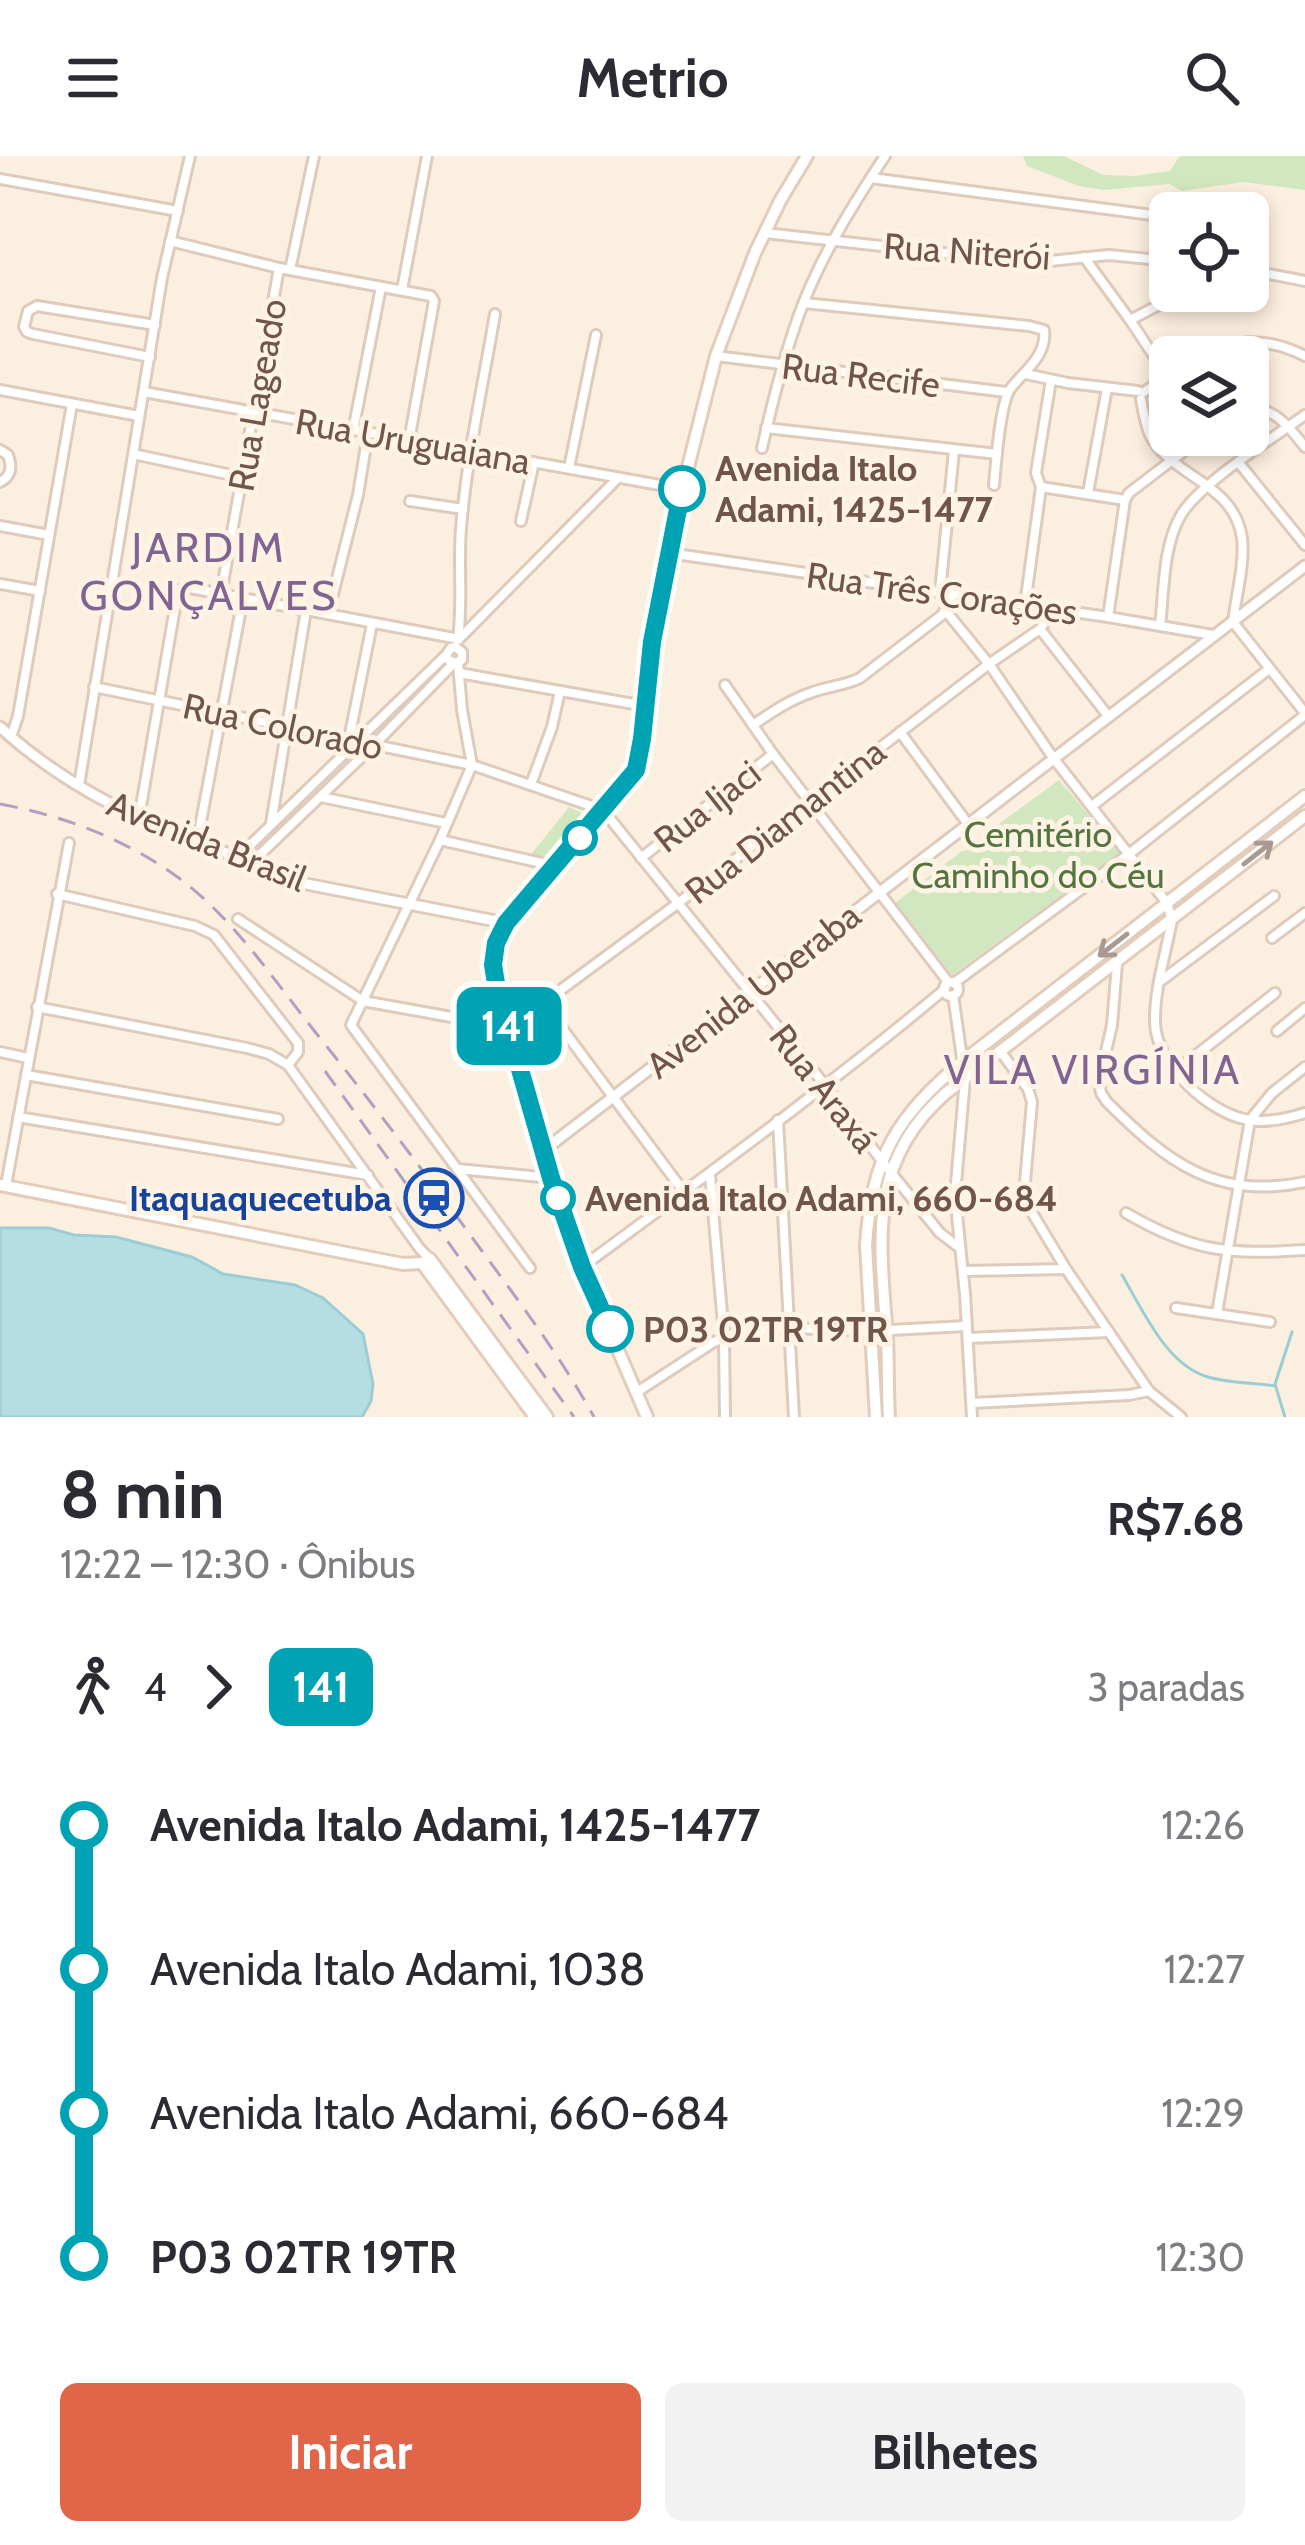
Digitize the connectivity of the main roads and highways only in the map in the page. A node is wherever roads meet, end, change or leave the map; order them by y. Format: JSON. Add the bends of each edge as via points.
{"nodes":[{"id":1,"x":807,"y":156,"type":"edge"},
{"id":2,"x":1305,"y":796,"type":"edge"},
{"id":3,"x":1305,"y":816,"type":"edge"},
{"id":4,"x":1219,"y":863,"type":"junction"},
{"id":5,"x":1229,"y":876,"type":"junction"},
{"id":6,"x":3,"y":1186,"type":"edge"},
{"id":7,"x":424,"y":1257,"type":"junction"},
{"id":8,"x":647,"y":1414,"type":"edge"},
{"id":9,"x":535,"y":1417,"type":"edge"},
{"id":10,"x":547,"y":1417,"type":"edge"},
{"id":11,"x":876,"y":1417,"type":"edge"},
{"id":12,"x":889,"y":1417,"type":"edge"}],
"edges":[{"from":1,"to":8,"type":"main road","via":[[765,233],[716,356],[669,553],[636,770],[506,923],[493,965],[551,1178]]},
{"from":2,"to":4,"type":"main road"},
{"from":5,"to":3,"type":"main road","one_way":true},
{"from":4,"to":5,"type":"main road"},
{"from":4,"to":11,"type":"main road","one_way":true,"via":[[930,1088],[895,1132],[866,1245]]},
{"from":5,"to":12,"type":"main road","via":[[915,1125],[891,1173],[880,1237]]},
{"from":6,"to":7,"type":"main road","via":[[403,1264]]},
{"from":7,"to":9,"type":"main road"},
{"from":7,"to":10,"type":"main road"}]}
